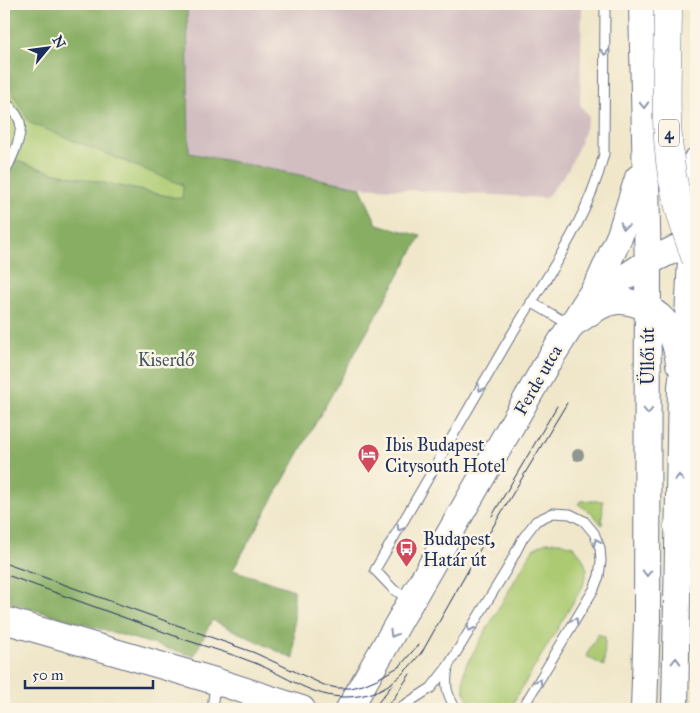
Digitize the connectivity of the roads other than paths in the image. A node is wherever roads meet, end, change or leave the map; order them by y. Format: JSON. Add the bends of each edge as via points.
{"nodes":[{"id":1,"x":605,"y":4,"type":"edge"},
{"id":2,"x":668,"y":4,"type":"edge"},
{"id":3,"x":642,"y":14,"type":"edge"},
{"id":4,"x":4,"y":100,"type":"edge"},
{"id":5,"x":646,"y":145,"type":"junction"},
{"id":6,"x":696,"y":161,"type":"edge"},
{"id":7,"x":4,"y":175,"type":"edge"},
{"id":8,"x":695,"y":239,"type":"edge"},
{"id":9,"x":648,"y":262,"type":"junction"},
{"id":10,"x":531,"y":302,"type":"junction"},
{"id":11,"x":587,"y":302,"type":"junction"},
{"id":12,"x":649,"y":309,"type":"junction"},
{"id":13,"x":692,"y":310,"type":"edge"},
{"id":14,"x":571,"y":326,"type":"junction"},
{"id":15,"x":681,"y":387,"type":"junction"},
{"id":16,"x":696,"y":500,"type":"edge"},
{"id":17,"x":678,"y":526,"type":"junction"},
{"id":18,"x":412,"y":600,"type":"junction"},
{"id":19,"x":4,"y":620,"type":"edge"},
{"id":20,"x":448,"y":666,"type":"junction"},
{"id":21,"x":215,"y":681,"type":"junction"},
{"id":22,"x":212,"y":709,"type":"edge"},
{"id":23,"x":302,"y":709,"type":"edge"},
{"id":24,"x":349,"y":709,"type":"edge"},
{"id":25,"x":398,"y":709,"type":"edge"},
{"id":26,"x":456,"y":709,"type":"edge"},
{"id":27,"x":522,"y":709,"type":"edge"},
{"id":28,"x":644,"y":709,"type":"edge"},
{"id":29,"x":675,"y":709,"type":"edge"}],
"edges":[{"from":1,"to":10,"type":"lane","one_way":true,"via":[[604,154],[600,174],[572,237]]},
{"from":2,"to":8,"type":"main road","number":"4","bridge":true,"via":[[668,126],[672,175],[684,226]]},
{"from":3,"to":5,"type":"main road","name":"Üllői út","one_way":true},
{"from":3,"to":8,"type":"main road","via":[[661,83],[664,142]]},
{"from":4,"to":7,"type":"lane","via":[[20,124],[17,144]]},
{"from":5,"to":8,"type":"main road","via":[[661,198],[672,223],[681,234]]},
{"from":5,"to":9,"type":"main road","name":"Üllői út"},
{"from":5,"to":11,"type":"main road","name":"Ferde utca","one_way":true,"via":[[620,235]]},
{"from":6,"to":8,"type":"main road","name":"Üllői út"},
{"from":8,"to":9,"type":"main road"},
{"from":8,"to":13,"type":"main road","name":"Üllői út"},
{"from":9,"to":11,"type":"main road"},
{"from":9,"to":12,"type":"main road","name":"Üllői út"},
{"from":10,"to":14,"type":"lane"},
{"from":10,"to":18,"type":"lane","one_way":true,"via":[[375,570],[394,590]]},
{"from":11,"to":14,"type":"main road","name":"Ferde utca"},
{"from":12,"to":14,"type":"main road","via":[[613,301]]},
{"from":12,"to":15,"type":"main road","via":[[664,321],[674,341]]},
{"from":12,"to":28,"type":"main road","name":"Üllői út","one_way":true},
{"from":13,"to":15,"type":"main road","name":"Üllői út"},
{"from":14,"to":18,"type":"main road","name":"Ferde utca"},
{"from":17,"to":15,"type":"main road","name":"Üllői út","one_way":true},
{"from":16,"to":17,"type":"main road"},
{"from":29,"to":17,"type":"main road","name":"Üllői út","one_way":true},
{"from":18,"to":24,"type":"main road","name":"Ferde utca","one_way":true},
{"from":19,"to":21,"type":"main road"},
{"from":20,"to":25,"type":"lane","via":[[431,688]]},
{"from":20,"to":26,"type":"lane","via":[[448,696]]},
{"from":27,"to":20,"type":"lane","one_way":true,"via":[[599,576],[600,548],[584,521],[570,514],[553,513],[536,522],[523,538]]},
{"from":21,"to":22,"type":"lane"},
{"from":21,"to":23,"type":"main road"}]}
